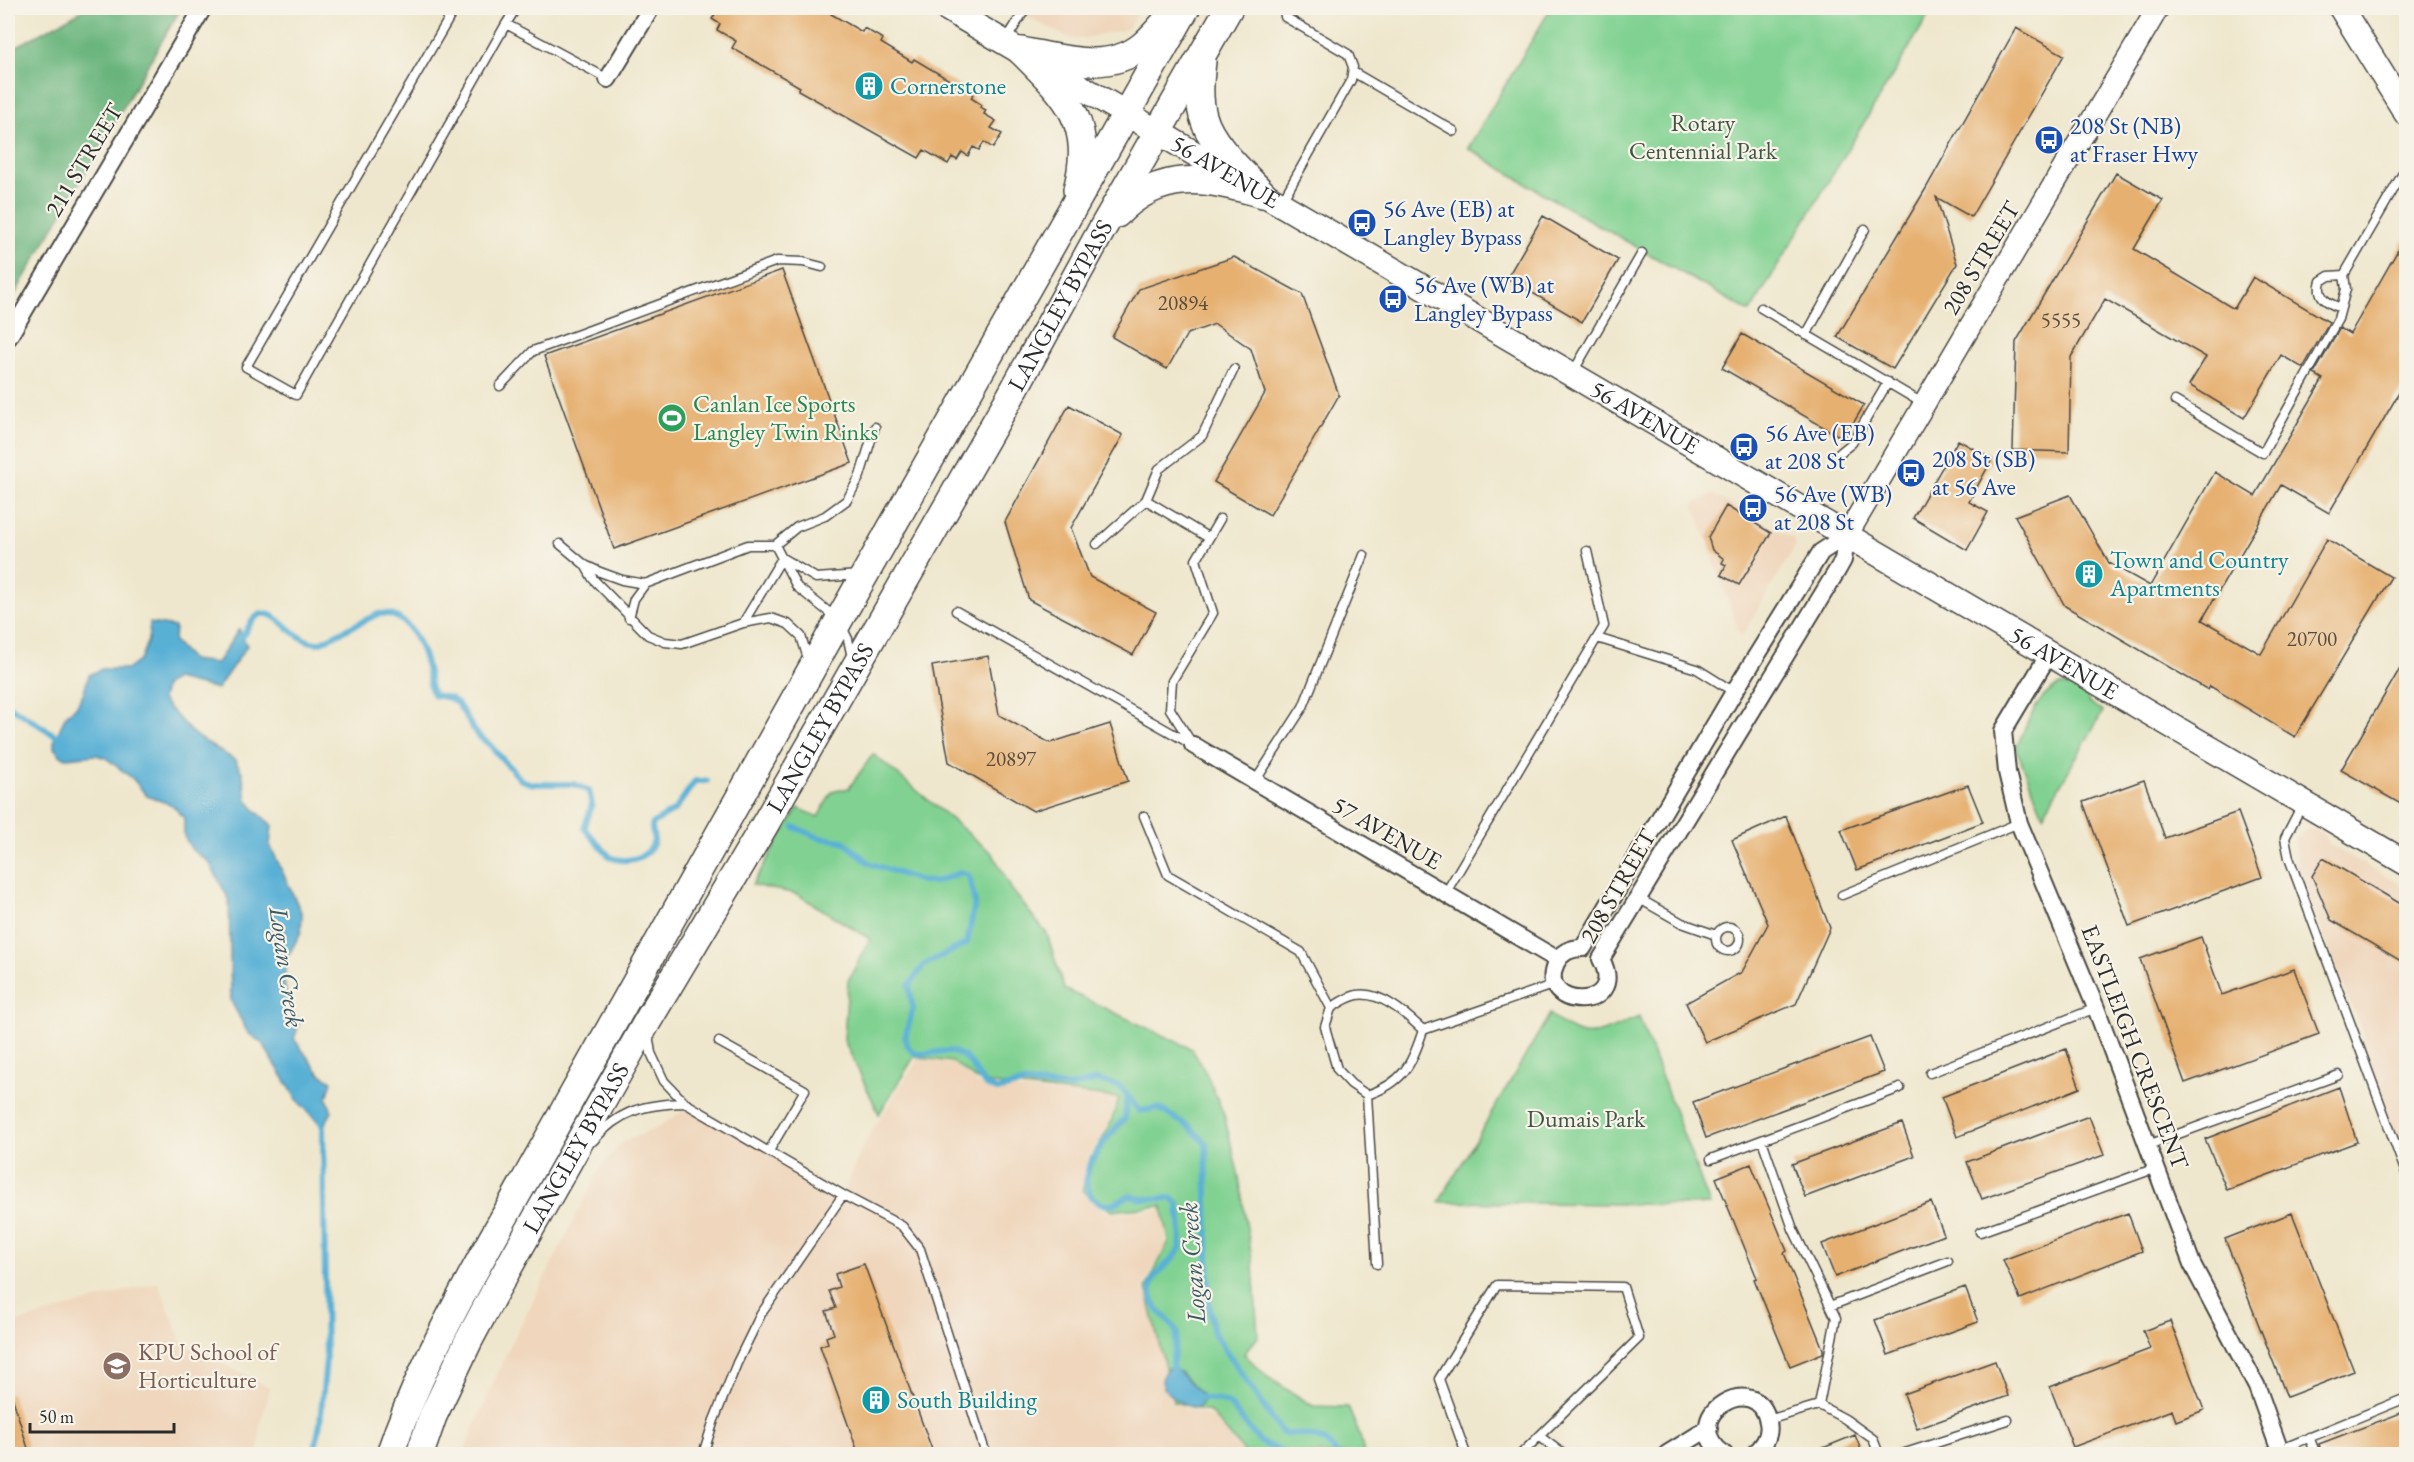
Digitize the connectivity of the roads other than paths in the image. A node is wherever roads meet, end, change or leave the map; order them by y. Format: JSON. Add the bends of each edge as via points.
{"nodes":[{"id":1,"x":203,"y":8,"type":"edge"},
{"id":2,"x":455,"y":8,"type":"edge"},
{"id":3,"x":516,"y":8,"type":"edge"},
{"id":4,"x":651,"y":8,"type":"edge"},
{"id":5,"x":946,"y":8,"type":"edge"},
{"id":6,"x":1026,"y":8,"type":"edge"},
{"id":7,"x":1179,"y":8,"type":"edge"},
{"id":8,"x":1186,"y":8,"type":"edge"},
{"id":9,"x":1229,"y":8,"type":"edge"},
{"id":10,"x":1284,"y":8,"type":"edge"},
{"id":11,"x":2158,"y":8,"type":"edge"},
{"id":12,"x":2341,"y":8,"type":"edge"},
{"id":13,"x":506,"y":24,"type":"junction"},
{"id":14,"x":1013,"y":46,"type":"junction"},
{"id":15,"x":1203,"y":53,"type":"junction"},
{"id":16,"x":1353,"y":72,"type":"junction"},
{"id":17,"x":608,"y":79,"type":"joint"},
{"id":18,"x":2406,"y":113,"type":"edge"},
{"id":19,"x":1127,"y":114,"type":"junction"},
{"id":20,"x":1454,"y":131,"type":"dead end"},
{"id":21,"x":1158,"y":132,"type":"junction"},
{"id":22,"x":2406,"y":168,"type":"edge"},
{"id":23,"x":1272,"y":199,"type":"junction"},
{"id":24,"x":1071,"y":211,"type":"junction"},
{"id":25,"x":1865,"y":229,"type":"dead end"},
{"id":26,"x":1101,"y":231,"type":"junction"},
{"id":27,"x":1642,"y":254,"type":"dead end"},
{"id":28,"x":822,"y":267,"type":"dead end"},
{"id":29,"x":2344,"y":275,"type":"junction"},
{"id":30,"x":1761,"y":308,"type":"dead end"},
{"id":31,"x":2341,"y":308,"type":"junction"},
{"id":32,"x":1806,"y":335,"type":"junction"},
{"id":33,"x":8,"y":338,"type":"edge"},
{"id":34,"x":1234,"y":369,"type":"dead end"},
{"id":35,"x":1572,"y":375,"type":"junction"},
{"id":36,"x":1888,"y":382,"type":"junction"},
{"id":37,"x":500,"y":386,"type":"dead end"},
{"id":38,"x":2175,"y":401,"type":"dead end"},
{"id":39,"x":1925,"y":404,"type":"junction"},
{"id":40,"x":875,"y":427,"type":"dead end"},
{"id":41,"x":2406,"y":436,"type":"edge"},
{"id":42,"x":2406,"y":451,"type":"edge"},
{"id":43,"x":1836,"y":456,"type":"dead end"},
{"id":44,"x":1146,"y":500,"type":"junction"},
{"id":45,"x":1220,"y":519,"type":"dead end"},
{"id":46,"x":1847,"y":535,"type":"junction"},
{"id":47,"x":1209,"y":538,"type":"junction"},
{"id":48,"x":560,"y":544,"type":"dead end"},
{"id":49,"x":1097,"y":544,"type":"dead end"},
{"id":50,"x":775,"y":545,"type":"junction"},
{"id":51,"x":1587,"y":551,"type":"dead end"},
{"id":52,"x":1364,"y":555,"type":"dead end"},
{"id":53,"x":782,"y":558,"type":"junction"},
{"id":54,"x":585,"y":564,"type":"junction"},
{"id":55,"x":865,"y":575,"type":"junction"},
{"id":56,"x":645,"y":584,"type":"junction"},
{"id":57,"x":956,"y":611,"type":"dead end"},
{"id":58,"x":629,"y":618,"type":"junction"},
{"id":59,"x":839,"y":620,"type":"junction"},
{"id":60,"x":744,"y":623,"type":"junction"},
{"id":61,"x":1597,"y":638,"type":"junction"},
{"id":62,"x":2049,"y":654,"type":"junction"},
{"id":63,"x":812,"y":670,"type":"junction"},
{"id":64,"x":854,"y":670,"type":"junction"},
{"id":65,"x":1734,"y":692,"type":"junction"},
{"id":66,"x":1193,"y":745,"type":"junction"},
{"id":67,"x":1254,"y":783,"type":"junction"},
{"id":68,"x":2303,"y":803,"type":"junction"},
{"id":69,"x":1144,"y":816,"type":"dead end"},
{"id":70,"x":2019,"y":824,"type":"junction"},
{"id":71,"x":2406,"y":863,"type":"edge"},
{"id":72,"x":1446,"y":894,"type":"junction"},
{"id":73,"x":1842,"y":895,"type":"dead end"},
{"id":74,"x":1638,"y":898,"type":"junction"},
{"id":75,"x":1716,"y":935,"type":"dead end"},
{"id":76,"x":1558,"y":960,"type":"junction"},
{"id":77,"x":1555,"y":984,"type":"junction"},
{"id":78,"x":1330,"y":1008,"type":"junction"},
{"id":79,"x":2096,"y":1008,"type":"junction"},
{"id":80,"x":647,"y":1022,"type":"junction"},
{"id":81,"x":1424,"y":1030,"type":"junction"},
{"id":82,"x":720,"y":1042,"type":"dead end"},
{"id":83,"x":1930,"y":1073,"type":"dead end"},
{"id":84,"x":2339,"y":1075,"type":"dead end"},
{"id":85,"x":1900,"y":1088,"type":"dead end"},
{"id":86,"x":1367,"y":1095,"type":"junction"},
{"id":87,"x":685,"y":1103,"type":"junction"},
{"id":88,"x":1762,"y":1140,"type":"junction"},
{"id":89,"x":2148,"y":1145,"type":"junction"},
{"id":90,"x":769,"y":1151,"type":"junction"},
{"id":91,"x":1711,"y":1160,"type":"dead end"},
{"id":92,"x":2156,"y":1168,"type":"junction"},
{"id":93,"x":2406,"y":1173,"type":"edge"},
{"id":94,"x":558,"y":1180,"type":"junction"},
{"id":95,"x":843,"y":1195,"type":"junction"},
{"id":96,"x":1980,"y":1232,"type":"dead end"},
{"id":97,"x":1948,"y":1261,"type":"dead end"},
{"id":98,"x":1377,"y":1264,"type":"dead end"},
{"id":99,"x":1830,"y":1306,"type":"junction"},
{"id":100,"x":2406,"y":1398,"type":"edge"},
{"id":101,"x":1820,"y":1405,"type":"junction"},
{"id":102,"x":1768,"y":1420,"type":"junction"},
{"id":103,"x":2008,"y":1420,"type":"dead end"},
{"id":104,"x":1708,"y":1428,"type":"junction"},
{"id":105,"x":1539,"y":1436,"type":"junction"},
{"id":106,"x":2309,"y":1437,"type":"junction"},
{"id":107,"x":2280,"y":1452,"type":"edge"},
{"id":108,"x":1716,"y":1453,"type":"edge"},
{"id":109,"x":390,"y":1455,"type":"edge"},
{"id":110,"x":420,"y":1455,"type":"edge"},
{"id":111,"x":703,"y":1455,"type":"edge"},
{"id":112,"x":986,"y":1455,"type":"edge"},
{"id":113,"x":1466,"y":1455,"type":"edge"},
{"id":114,"x":1521,"y":1455,"type":"edge"},
{"id":115,"x":1563,"y":1455,"type":"edge"},
{"id":116,"x":1667,"y":1455,"type":"edge"},
{"id":117,"x":1754,"y":1455,"type":"edge"},
{"id":118,"x":1879,"y":1455,"type":"edge"},
{"id":119,"x":1902,"y":1455,"type":"edge"},
{"id":120,"x":2316,"y":1455,"type":"edge"}],
"edges":[{"from":1,"to":33,"type":"street","name":"211 STREET"},
{"from":2,"to":13,"type":"lane","via":[[246,367],[296,395]]},
{"from":3,"to":13,"type":"lane"},
{"from":4,"to":17,"type":"street"},
{"from":5,"to":14,"type":"main road","name":"56 AVENUE"},
{"from":6,"to":14,"type":"lane"},
{"from":7,"to":14,"type":"main road","via":[[1141,48],[1119,59],[1082,62]]},
{"from":8,"to":19,"type":"main road","name":"LANGLEY BYPASS"},
{"from":9,"to":15,"type":"main road","name":"LANGLEY BYPASS"},
{"from":10,"to":16,"type":"lane","via":[[1285,17],[1348,54]]},
{"from":11,"to":39,"type":"street","name":"208 STREET"},
{"from":12,"to":18,"type":"main road"},
{"from":13,"to":17,"type":"lane"},
{"from":14,"to":19,"type":"main road","name":"56 AVENUE"},
{"from":14,"to":24,"type":"main road","via":[[1061,92],[1075,112],[1082,155]]},
{"from":15,"to":21,"type":"main road","name":"LANGLEY BYPASS"},
{"from":15,"to":23,"type":"main road","via":[[1199,85],[1203,117],[1210,133],[1233,162]]},
{"from":16,"to":20,"type":"lane"},
{"from":16,"to":23,"type":"lane"},
{"from":19,"to":21,"type":"main road","name":"56 AVENUE"},
{"from":19,"to":24,"type":"main road","name":"LANGLEY BYPASS"},
{"from":21,"to":23,"type":"main road","name":"56 AVENUE"},
{"from":21,"to":26,"type":"main road","name":"LANGLEY BYPASS"},
{"from":22,"to":29,"type":"lane"},
{"from":23,"to":26,"type":"main road","via":[[1219,181],[1170,183],[1129,202]]},
{"from":23,"to":35,"type":"main road","name":"56 AVENUE"},
{"from":24,"to":55,"type":"main road","name":"LANGLEY BYPASS"},
{"from":25,"to":32,"type":"lane"},
{"from":26,"to":64,"type":"main road","name":"LANGLEY BYPASS"},
{"from":27,"to":35,"type":"lane"},
{"from":28,"to":37,"type":"lane","via":[[777,261],[733,277],[533,351]]},
{"from":29,"to":31,"type":"lane","via":[[2346,289]]},
{"from":29,"to":31,"type":"lane","via":[[2329,276],[2321,281],[2319,289],[2321,297]]},
{"from":30,"to":32,"type":"lane"},
{"from":31,"to":38,"type":"lane","via":[[2263,453]]},
{"from":32,"to":36,"type":"lane"},
{"from":34,"to":44,"type":"lane","via":[[1202,436],[1159,469]]},
{"from":35,"to":46,"type":"main road","name":"56 AVENUE"},
{"from":36,"to":39,"type":"lane"},
{"from":36,"to":43,"type":"lane","via":[[1852,443]]},
{"from":39,"to":46,"type":"street","name":"208 STREET"},
{"from":40,"to":50,"type":"lane","via":[[860,476],[847,500],[825,516],[797,527]]},
{"from":41,"to":42,"type":"lane"},
{"from":44,"to":47,"type":"lane"},
{"from":44,"to":49,"type":"lane"},
{"from":45,"to":47,"type":"lane"},
{"from":46,"to":62,"type":"main road","name":"56 AVENUE"},
{"from":46,"to":65,"type":"street","name":"208 STREET","via":[[1821,552]]},
{"from":46,"to":74,"type":"street","name":"208 STREET","via":[[1838,569]]},
{"from":47,"to":66,"type":"lane","via":[[1196,560],[1213,613],[1172,681],[1170,709]]},
{"from":48,"to":54,"type":"lane"},
{"from":50,"to":53,"type":"lane"},
{"from":50,"to":56,"type":"lane","via":[[748,545]]},
{"from":51,"to":61,"type":"lane","via":[[1604,626]]},
{"from":52,"to":67,"type":"lane","via":[[1302,707]]},
{"from":53,"to":55,"type":"lane","via":[[816,578]]},
{"from":53,"to":59,"type":"lane","via":[[797,586]]},
{"from":53,"to":60,"type":"lane"},
{"from":54,"to":56,"type":"lane","via":[[622,580]]},
{"from":54,"to":58,"type":"lane","via":[[593,579]]},
{"from":55,"to":59,"type":"main road","name":"LANGLEY BYPASS"},
{"from":56,"to":58,"type":"lane","via":[[634,599]]},
{"from":57,"to":66,"type":"lane"},
{"from":58,"to":60,"type":"lane","via":[[648,635],[682,644]]},
{"from":59,"to":63,"type":"main road","name":"LANGLEY BYPASS"},
{"from":59,"to":64,"type":"lane","via":[[848,639]]},
{"from":60,"to":63,"type":"lane","via":[[771,618],[789,624],[801,636]]},
{"from":61,"to":65,"type":"lane","via":[[1696,669]]},
{"from":61,"to":72,"type":"lane"},
{"from":62,"to":68,"type":"main road","name":"56 AVENUE"},
{"from":62,"to":70,"type":"street","name":"EASTLEIGH CRESCENT","via":[[2003,731],[2007,772]]},
{"from":63,"to":109,"type":"main road","name":"LANGLEY BYPASS","via":[[456,1304]]},
{"from":64,"to":80,"type":"main road","name":"LANGLEY BYPASS"},
{"from":65,"to":76,"type":"street","name":"208 STREET","via":[[1582,948],[1569,950]]},
{"from":66,"to":67,"type":"street","name":"57 AVENUE"},
{"from":67,"to":72,"type":"street","name":"57 AVENUE"},
{"from":68,"to":71,"type":"main road","name":"56 AVENUE"},
{"from":68,"to":93,"type":"lane","via":[[2285,838],[2289,858]]},
{"from":69,"to":78,"type":"lane","via":[[1168,875],[1300,952]]},
{"from":70,"to":73,"type":"lane"},
{"from":70,"to":79,"type":"street","name":"EASTLEIGH CRESCENT"},
{"from":72,"to":76,"type":"street","name":"57 AVENUE"},
{"from":74,"to":75,"type":"lane","via":[[1682,923]]},
{"from":74,"to":77,"type":"street","name":"208 STREET","via":[[1601,959],[1606,977],[1599,993],[1587,1000],[1572,1000]]},
{"from":76,"to":77,"type":"street","name":"208 STREET"},
{"from":77,"to":81,"type":"lane"},
{"from":78,"to":81,"type":"lane","via":[[1359,995],[1379,998]]},
{"from":78,"to":86,"type":"lane","via":[[1325,1027],[1337,1068]]},
{"from":79,"to":83,"type":"lane"},
{"from":79,"to":89,"type":"street","name":"EASTLEIGH CRESCENT"},
{"from":80,"to":87,"type":"lane","via":[[651,1053],[664,1081]]},
{"from":80,"to":94,"type":"main road","name":"LANGLEY BYPASS"},
{"from":81,"to":86,"type":"lane","via":[[1416,1053],[1400,1078]]},
{"from":82,"to":90,"type":"lane","via":[[805,1090]]},
{"from":84,"to":89,"type":"lane"},
{"from":85,"to":88,"type":"lane"},
{"from":86,"to":98,"type":"lane"},
{"from":87,"to":90,"type":"lane"},
{"from":87,"to":94,"type":"lane","via":[[632,1109],[604,1129]]},
{"from":88,"to":91,"type":"lane"},
{"from":88,"to":99,"type":"lane","via":[[1793,1229]]},
{"from":89,"to":92,"type":"street","name":"EASTLEIGH CRESCENT"},
{"from":90,"to":95,"type":"lane"},
{"from":92,"to":96,"type":"lane"},
{"from":92,"to":107,"type":"street","name":"EASTLEIGH CRESCENT","via":[[2192,1264],[2257,1387]]},
{"from":94,"to":110,"type":"main road","name":"LANGLEY BYPASS","via":[[468,1342],[433,1416]]},
{"from":95,"to":111,"type":"lane","via":[[761,1314],[736,1363]]},
{"from":95,"to":112,"type":"lane","via":[[902,1226],[920,1249]]},
{"from":97,"to":99,"type":"lane"},
{"from":99,"to":101,"type":"lane","via":[[1836,1318]]},
{"from":100,"to":106,"type":"lane"},
{"from":101,"to":102,"type":"lane"},
{"from":101,"to":118,"type":"lane","via":[[1873,1439]]},
{"from":102,"to":104,"type":"street","via":[[1757,1404],[1738,1397],[1719,1404]]},
{"from":102,"to":117,"type":"street","via":[[1767,1439]]},
{"from":103,"to":119,"type":"lane"},
{"from":104,"to":108,"type":"street"},
{"from":104,"to":116,"type":"street"},
{"from":105,"to":113,"type":"lane","via":[[1639,1338],[1623,1287],[1497,1285],[1439,1379]]},
{"from":105,"to":114,"type":"lane"},
{"from":105,"to":115,"type":"lane"},
{"from":106,"to":107,"type":"lane"},
{"from":106,"to":120,"type":"lane"}]}
